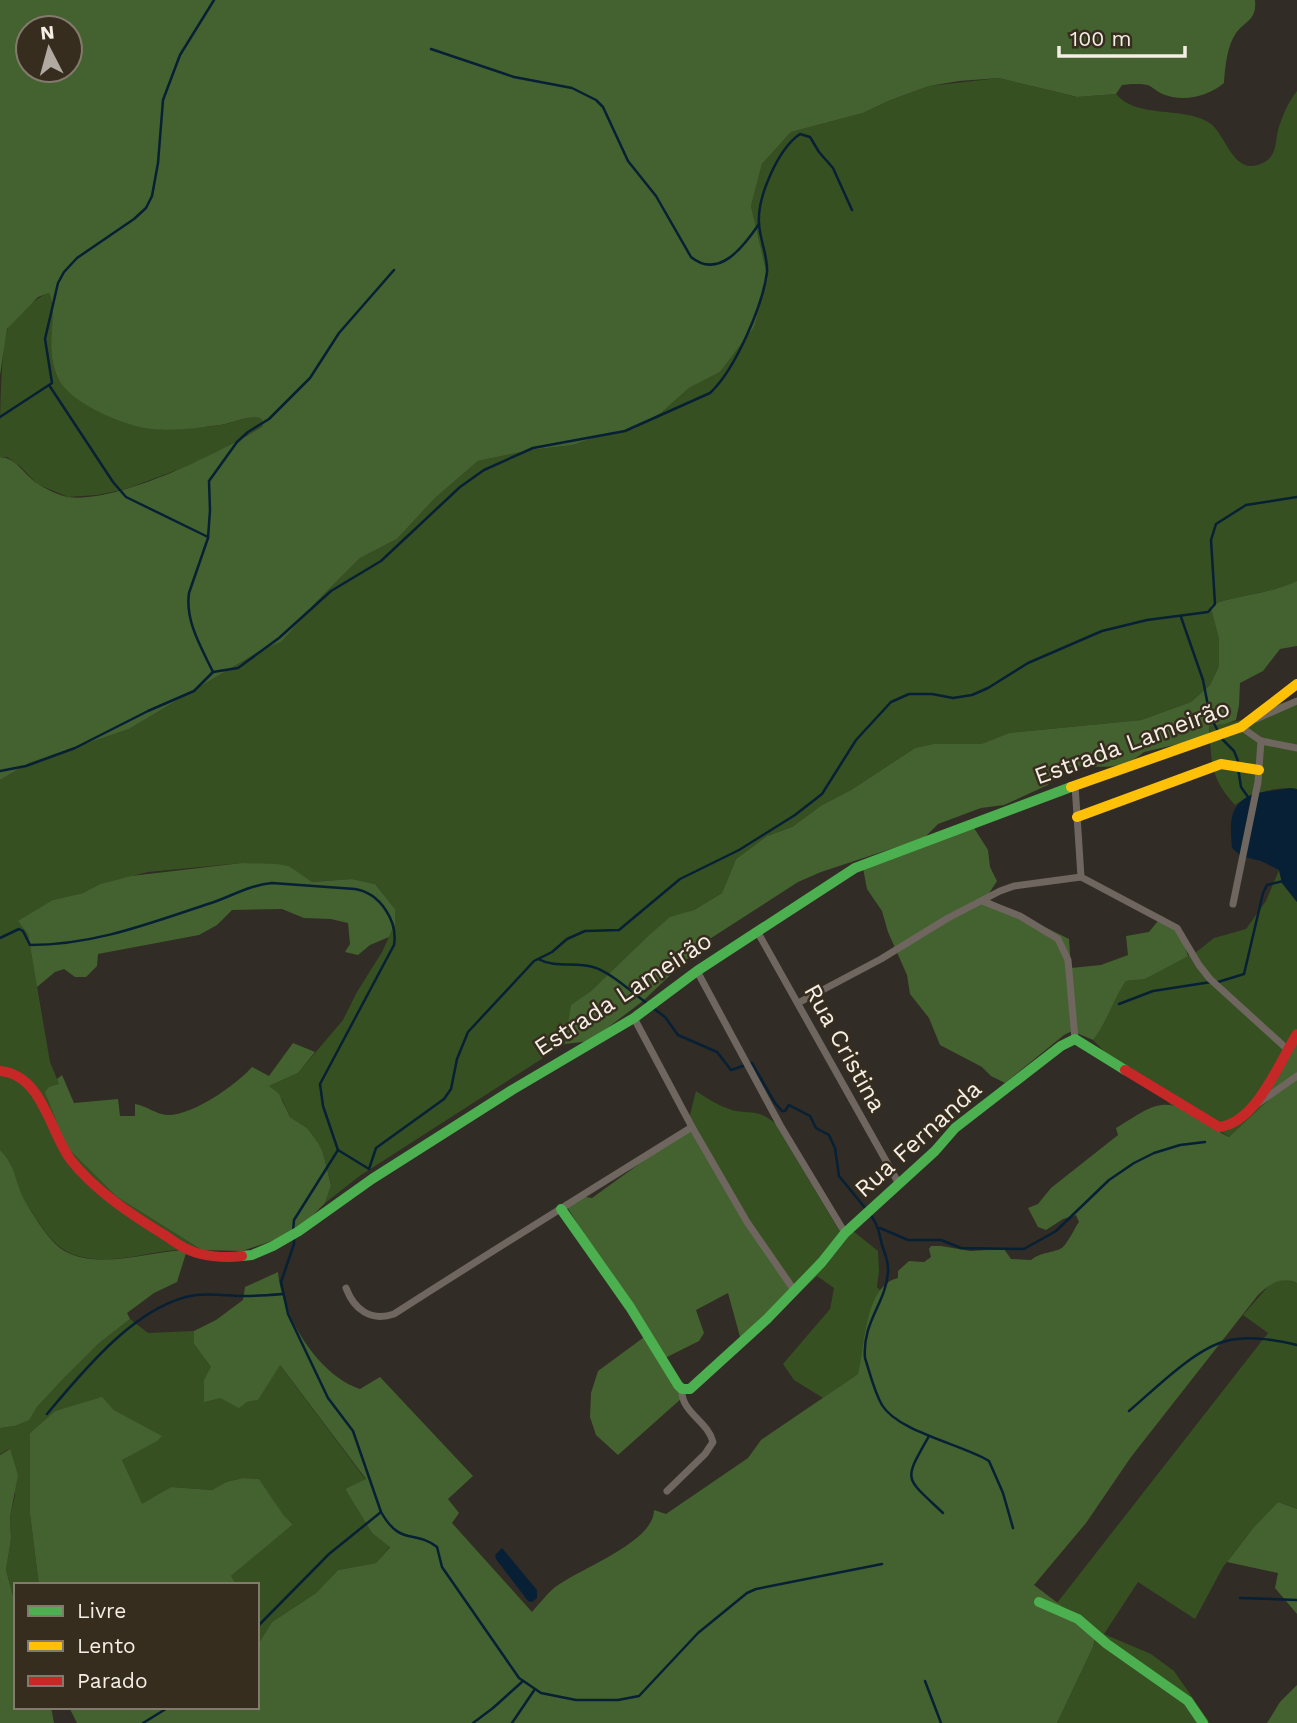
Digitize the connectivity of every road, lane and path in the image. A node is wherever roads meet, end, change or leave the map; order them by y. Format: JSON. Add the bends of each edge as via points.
{"nodes":[{"id":1,"x":1297,"y":684,"type":"edge"},
{"id":2,"x":1297,"y":701,"type":"edge"},
{"id":3,"x":1245,"y":725,"type":"junction"},
{"id":4,"x":1261,"y":741,"type":"junction"},
{"id":5,"x":1297,"y":748,"type":"edge"},
{"id":6,"x":1259,"y":770,"type":"junction"},
{"id":7,"x":1075,"y":785,"type":"junction"},
{"id":8,"x":1077,"y":817,"type":"junction"},
{"id":9,"x":1081,"y":877,"type":"junction"},
{"id":10,"x":982,"y":901,"type":"junction"},
{"id":11,"x":1233,"y":904,"type":"dead end"},
{"id":12,"x":757,"y":931,"type":"junction"},
{"id":13,"x":697,"y":971,"type":"junction"},
{"id":14,"x":798,"y":1003,"type":"junction"},
{"id":15,"x":634,"y":1018,"type":"junction"},
{"id":16,"x":1297,"y":1034,"type":"edge"},
{"id":17,"x":1075,"y":1039,"type":"junction"},
{"id":18,"x":1287,"y":1049,"type":"junction"},
{"id":19,"x":0,"y":1071,"type":"edge"},
{"id":20,"x":1297,"y":1076,"type":"edge"},
{"id":21,"x":1256,"y":1104,"type":"junction"},
{"id":22,"x":692,"y":1128,"type":"junction"},
{"id":23,"x":900,"y":1184,"type":"junction"},
{"id":24,"x":561,"y":1209,"type":"junction"},
{"id":25,"x":845,"y":1233,"type":"junction"},
{"id":26,"x":346,"y":1288,"type":"dead end"},
{"id":27,"x":794,"y":1290,"type":"junction"},
{"id":28,"x":687,"y":1388,"type":"junction"},
{"id":29,"x":667,"y":1491,"type":"dead end"},
{"id":30,"x":1039,"y":1602,"type":"dead end"},
{"id":31,"x":1203,"y":1723,"type":"edge"}],
"edges":[{"from":1,"to":3,"type":"street","name":"Estrada Lameirão"},
{"from":2,"to":3,"type":"street"},
{"from":3,"to":4,"type":"street"},
{"from":3,"to":7,"type":"street","name":"Estrada Lameirão"},
{"from":4,"to":5,"type":"street"},
{"from":4,"to":6,"type":"street"},
{"from":6,"to":8,"type":"street","via":[[1221,764]]},
{"from":6,"to":11,"type":"street"},
{"from":7,"to":8,"type":"street"},
{"from":7,"to":12,"type":"street","name":"Estrada Lameirão","via":[[855,868]]},
{"from":8,"to":9,"type":"street"},
{"from":9,"to":10,"type":"street","via":[[1014,887]]},
{"from":9,"to":18,"type":"street","via":[[1177,928],[1210,979]]},
{"from":10,"to":14,"type":"street"},
{"from":10,"to":17,"type":"street","via":[[1020,916],[1058,939],[1068,960]]},
{"from":12,"to":13,"type":"street","name":"Estrada Lameirão"},
{"from":12,"to":14,"type":"street","name":"Rua Cristina"},
{"from":13,"to":15,"type":"street","name":"Estrada Lameirão"},
{"from":13,"to":25,"type":"street"},
{"from":14,"to":23,"type":"street","name":"Rua Cristina"},
{"from":15,"to":19,"type":"street","name":"Estrada Lameirão","via":[[372,1179],[299,1231],[252,1255],[230,1258],[190,1251],[96,1186],[70,1158],[32,1085],[12,1072]]},
{"from":15,"to":22,"type":"street"},
{"from":16,"to":18,"type":"street"},
{"from":17,"to":21,"type":"street","via":[[1219,1127],[1230,1128]]},
{"from":17,"to":23,"type":"street","name":"Rua Fernanda","via":[[954,1128]]},
{"from":18,"to":21,"type":"street"},
{"from":20,"to":21,"type":"street"},
{"from":22,"to":24,"type":"street"},
{"from":22,"to":27,"type":"street","via":[[757,1239]]},
{"from":23,"to":25,"type":"street","name":"Rua Fernanda"},
{"from":24,"to":26,"type":"street","via":[[389,1316],[367,1315],[352,1302]]},
{"from":24,"to":28,"type":"street"},
{"from":25,"to":27,"type":"street","name":"Rua Fernanda"},
{"from":27,"to":28,"type":"street","name":"Rua Fernanda"},
{"from":28,"to":29,"type":"street","via":[[684,1405],[713,1441]]},
{"from":30,"to":31,"type":"street","via":[[1078,1619],[1188,1701]]}]}
